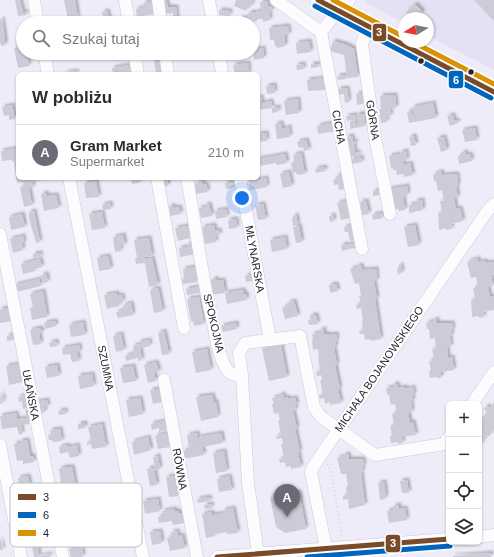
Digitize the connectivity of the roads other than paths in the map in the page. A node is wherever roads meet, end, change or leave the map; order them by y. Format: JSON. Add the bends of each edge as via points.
{"nodes":[{"id":1,"x":34,"y":0,"type":"edge"},
{"id":2,"x":125,"y":0,"type":"edge"},
{"id":3,"x":158,"y":0,"type":"edge"},
{"id":4,"x":210,"y":0,"type":"edge"},
{"id":5,"x":276,"y":0,"type":"edge"},
{"id":6,"x":318,"y":0,"type":"edge"},
{"id":7,"x":349,"y":0,"type":"edge"},
{"id":8,"x":338,"y":11,"type":"junction"},
{"id":9,"x":37,"y":16,"type":"edge"},
{"id":10,"x":128,"y":16,"type":"edge"},
{"id":11,"x":160,"y":16,"type":"edge"},
{"id":12,"x":212,"y":16,"type":"edge"},
{"id":13,"x":368,"y":26,"type":"junction"},
{"id":14,"x":322,"y":32,"type":"junction"},
{"id":15,"x":45,"y":60,"type":"edge"},
{"id":16,"x":135,"y":60,"type":"edge"},
{"id":17,"x":166,"y":60,"type":"edge"},
{"id":18,"x":220,"y":60,"type":"edge"},
{"id":19,"x":48,"y":72,"type":"edge"},
{"id":20,"x":138,"y":72,"type":"edge"},
{"id":21,"x":168,"y":72,"type":"edge"},
{"id":22,"x":222,"y":72,"type":"edge"},
{"id":23,"x":494,"y":92,"type":"edge"},
{"id":24,"x":69,"y":180,"type":"edge"},
{"id":25,"x":157,"y":180,"type":"edge"},
{"id":26,"x":187,"y":180,"type":"edge"},
{"id":27,"x":240,"y":180,"type":"edge"},
{"id":28,"x":494,"y":204,"type":"edge"},
{"id":29,"x":390,"y":214,"type":"dead end"},
{"id":30,"x":0,"y":234,"type":"edge"},
{"id":31,"x":362,"y":249,"type":"dead end"},
{"id":32,"x":184,"y":328,"type":"dead end"},
{"id":33,"x":270,"y":340,"type":"junction"},
{"id":34,"x":494,"y":372,"type":"edge"},
{"id":35,"x":242,"y":376,"type":"junction"},
{"id":36,"x":164,"y":380,"type":"dead end"},
{"id":37,"x":474,"y":401,"type":"edge"},
{"id":38,"x":339,"y":428,"type":"junction"},
{"id":39,"x":446,"y":441,"type":"edge"},
{"id":40,"x":0,"y":445,"type":"edge"},
{"id":41,"x":49,"y":483,"type":"edge"},
{"id":42,"x":129,"y":483,"type":"edge"},
{"id":43,"x":10,"y":498,"type":"edge"},
{"id":44,"x":494,"y":535,"type":"edge"},
{"id":45,"x":482,"y":537,"type":"edge"},
{"id":46,"x":446,"y":539,"type":"edge"},
{"id":47,"x":19,"y":547,"type":"edge"},
{"id":48,"x":61,"y":547,"type":"edge"},
{"id":49,"x":141,"y":547,"type":"edge"},
{"id":50,"x":326,"y":549,"type":"junction"},
{"id":51,"x":258,"y":554,"type":"junction"},
{"id":52,"x":21,"y":557,"type":"edge"},
{"id":53,"x":63,"y":557,"type":"edge"},
{"id":54,"x":143,"y":557,"type":"edge"},
{"id":55,"x":196,"y":557,"type":"edge"},
{"id":56,"x":217,"y":557,"type":"edge"}],
"edges":[{"from":1,"to":9,"type":"street"},
{"from":2,"to":10,"type":"street"},
{"from":3,"to":11,"type":"street"},
{"from":4,"to":12,"type":"street"},
{"from":5,"to":14,"type":"street"},
{"from":6,"to":8,"type":"main road"},
{"from":7,"to":8,"type":"street"},
{"from":8,"to":13,"type":"main road"},
{"from":8,"to":14,"type":"street"},
{"from":13,"to":23,"type":"main road"},
{"from":13,"to":29,"type":"street","name":"GÓRNA","via":[[362,44],[375,137]]},
{"from":14,"to":31,"type":"street","name":"CICHA"},
{"from":15,"to":19,"type":"street"},
{"from":16,"to":20,"type":"street"},
{"from":17,"to":21,"type":"street"},
{"from":18,"to":22,"type":"street"},
{"from":24,"to":42,"type":"street","name":"SZUMNA"},
{"from":25,"to":32,"type":"street"},
{"from":26,"to":35,"type":"street","name":"SPOKOJNA","via":[[209,310],[217,342],[229,372]]},
{"from":27,"to":33,"type":"street","name":"MŁYNARSKA"},
{"from":28,"to":38,"type":"street","name":"MICHAŁA BOJANOWSKIEGO","via":[[483,216]]},
{"from":30,"to":41,"type":"street","name":"UŁAŃSKA"},
{"from":33,"to":35,"type":"street","via":[[245,343],[240,353]]},
{"from":33,"to":38,"type":"street","via":[[300,336],[314,407],[321,417]]},
{"from":34,"to":37,"type":"street"},
{"from":35,"to":51,"type":"street","via":[[248,483]]},
{"from":36,"to":55,"type":"street","name":"RÓWNA"},
{"from":38,"to":39,"type":"street","via":[[375,454],[444,444]]},
{"from":38,"to":50,"type":"street","name":"MICHAŁA BOJANOWSKIEGO","via":[[311,472]]},
{"from":40,"to":43,"type":"street"},
{"from":44,"to":45,"type":"street"},
{"from":46,"to":50,"type":"street"},
{"from":47,"to":52,"type":"street"},
{"from":48,"to":53,"type":"street","name":"UŁAŃSKA"},
{"from":49,"to":54,"type":"street","name":"SZUMNA"},
{"from":50,"to":51,"type":"street"},
{"from":51,"to":56,"type":"street"}]}
